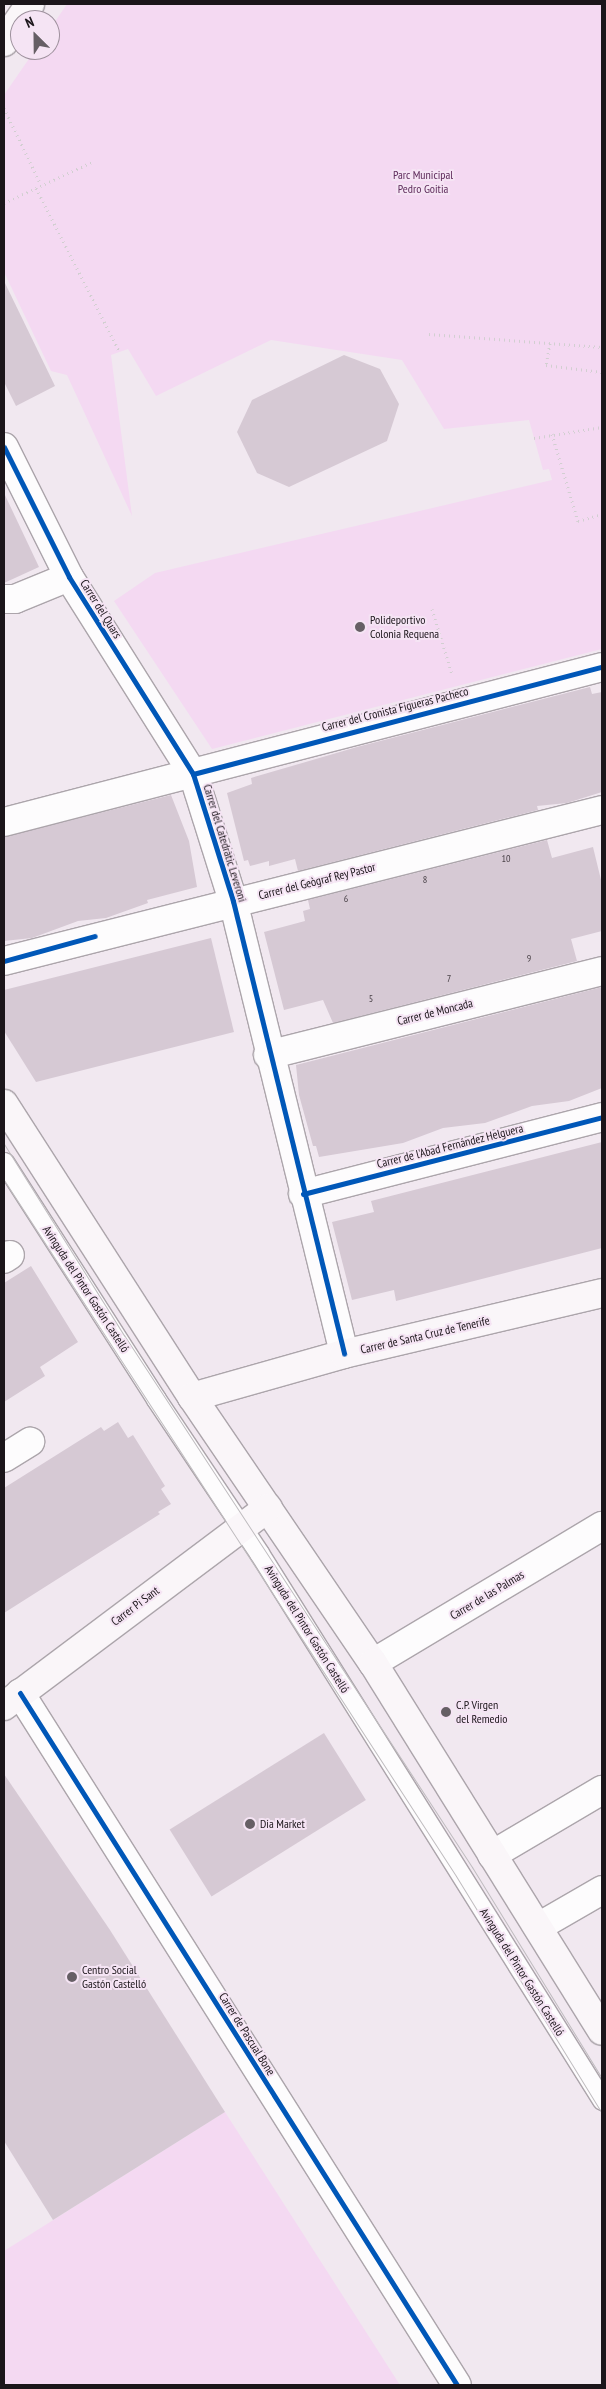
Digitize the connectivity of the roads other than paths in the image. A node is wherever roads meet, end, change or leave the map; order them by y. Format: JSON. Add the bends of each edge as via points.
{"nodes":[{"id":1,"x":30,"y":4,"type":"edge"},
{"id":2,"x":4,"y":42,"type":"edge"},
{"id":3,"x":4,"y":447,"type":"edge"},
{"id":4,"x":69,"y":577,"type":"junction"},
{"id":5,"x":4,"y":599,"type":"edge"},
{"id":6,"x":602,"y":667,"type":"edge"},
{"id":7,"x":193,"y":774,"type":"junction"},
{"id":8,"x":602,"y":810,"type":"edge"},
{"id":9,"x":4,"y":822,"type":"edge"},
{"id":10,"x":233,"y":901,"type":"junction"},
{"id":11,"x":4,"y":961,"type":"edge"},
{"id":12,"x":602,"y":971,"type":"edge"},
{"id":13,"x":268,"y":1055,"type":"junction"},
{"id":14,"x":4,"y":1104,"type":"edge"},
{"id":15,"x":602,"y":1117,"type":"edge"},
{"id":16,"x":4,"y":1162,"type":"edge"},
{"id":17,"x":302,"y":1194,"type":"junction"},
{"id":18,"x":602,"y":1293,"type":"edge"},
{"id":19,"x":344,"y":1354,"type":"junction"},
{"id":20,"x":192,"y":1398,"type":"junction"},
{"id":21,"x":30,"y":1442,"type":"dead end"},
{"id":22,"x":4,"y":1458,"type":"edge"},
{"id":23,"x":268,"y":1508,"type":"junction"},
{"id":24,"x":602,"y":1526,"type":"edge"},
{"id":25,"x":240,"y":1527,"type":"junction"},
{"id":26,"x":373,"y":1663,"type":"junction"},
{"id":27,"x":12,"y":1700,"type":"edge"},
{"id":28,"x":602,"y":1790,"type":"edge"},
{"id":29,"x":492,"y":1855,"type":"junction"},
{"id":30,"x":602,"y":1890,"type":"edge"},
{"id":31,"x":538,"y":1927,"type":"junction"},
{"id":32,"x":602,"y":2031,"type":"edge"},
{"id":33,"x":602,"y":2100,"type":"edge"},
{"id":34,"x":457,"y":2385,"type":"edge"}],
"edges":[{"from":1,"to":2,"type":"main road"},
{"from":3,"to":4,"type":"street","name":"Carrer del Quars"},
{"from":4,"to":5,"type":"street","via":[[15,599]]},
{"from":4,"to":7,"type":"street","name":"Carrer del Quars"},
{"from":6,"to":7,"type":"street","name":"Carrer del Cronista Figueras Pacheco"},
{"from":7,"to":9,"type":"street","name":"Carrer del Cronista Figueras Pacheco"},
{"from":7,"to":10,"type":"street","name":"Carrer del Catedràtic Leveroni"},
{"from":8,"to":10,"type":"street","name":"Carrer del Geògraf Rey Pastor"},
{"from":10,"to":11,"type":"street","name":"Carrer del Geògraf Rey Pastor"},
{"from":10,"to":13,"type":"street","name":"Carrer del Catedràtic Leveroni"},
{"from":12,"to":13,"type":"street","name":"Carrer de Moncada"},
{"from":13,"to":17,"type":"street","name":"Carrer del Catedràtic Leveroni"},
{"from":14,"to":20,"type":"main road"},
{"from":15,"to":17,"type":"street","name":"Carrer de l'Abad Fernández Helguera"},
{"from":16,"to":25,"type":"lane","name":"Avinguda del Pintor Gastón Castelló"},
{"from":17,"to":19,"type":"street","name":"Carrer del Catedràtic Leveroni"},
{"from":18,"to":19,"type":"main road","name":"Carrer de Santa Cruz de Tenerife"},
{"from":19,"to":20,"type":"main road","name":"Carrer de Santa Cruz de Tenerife"},
{"from":20,"to":23,"type":"main road"},
{"from":21,"to":22,"type":"street"},
{"from":23,"to":25,"type":"main road","name":"Carrer Pi Sant"},
{"from":23,"to":26,"type":"main road"},
{"from":24,"to":26,"type":"street","name":"Carrer de las Palmas"},
{"from":25,"to":27,"type":"main road","name":"Carrer Pi Sant"},
{"from":25,"to":33,"type":"lane","name":"Avinguda del Pintor Gastón Castelló"},
{"from":26,"to":29,"type":"main road"},
{"from":27,"to":34,"type":"street","name":"Carrer de Pascual Bone"},
{"from":28,"to":29,"type":"street"},
{"from":29,"to":31,"type":"main road"},
{"from":30,"to":31,"type":"street"},
{"from":31,"to":32,"type":"main road"}]}
